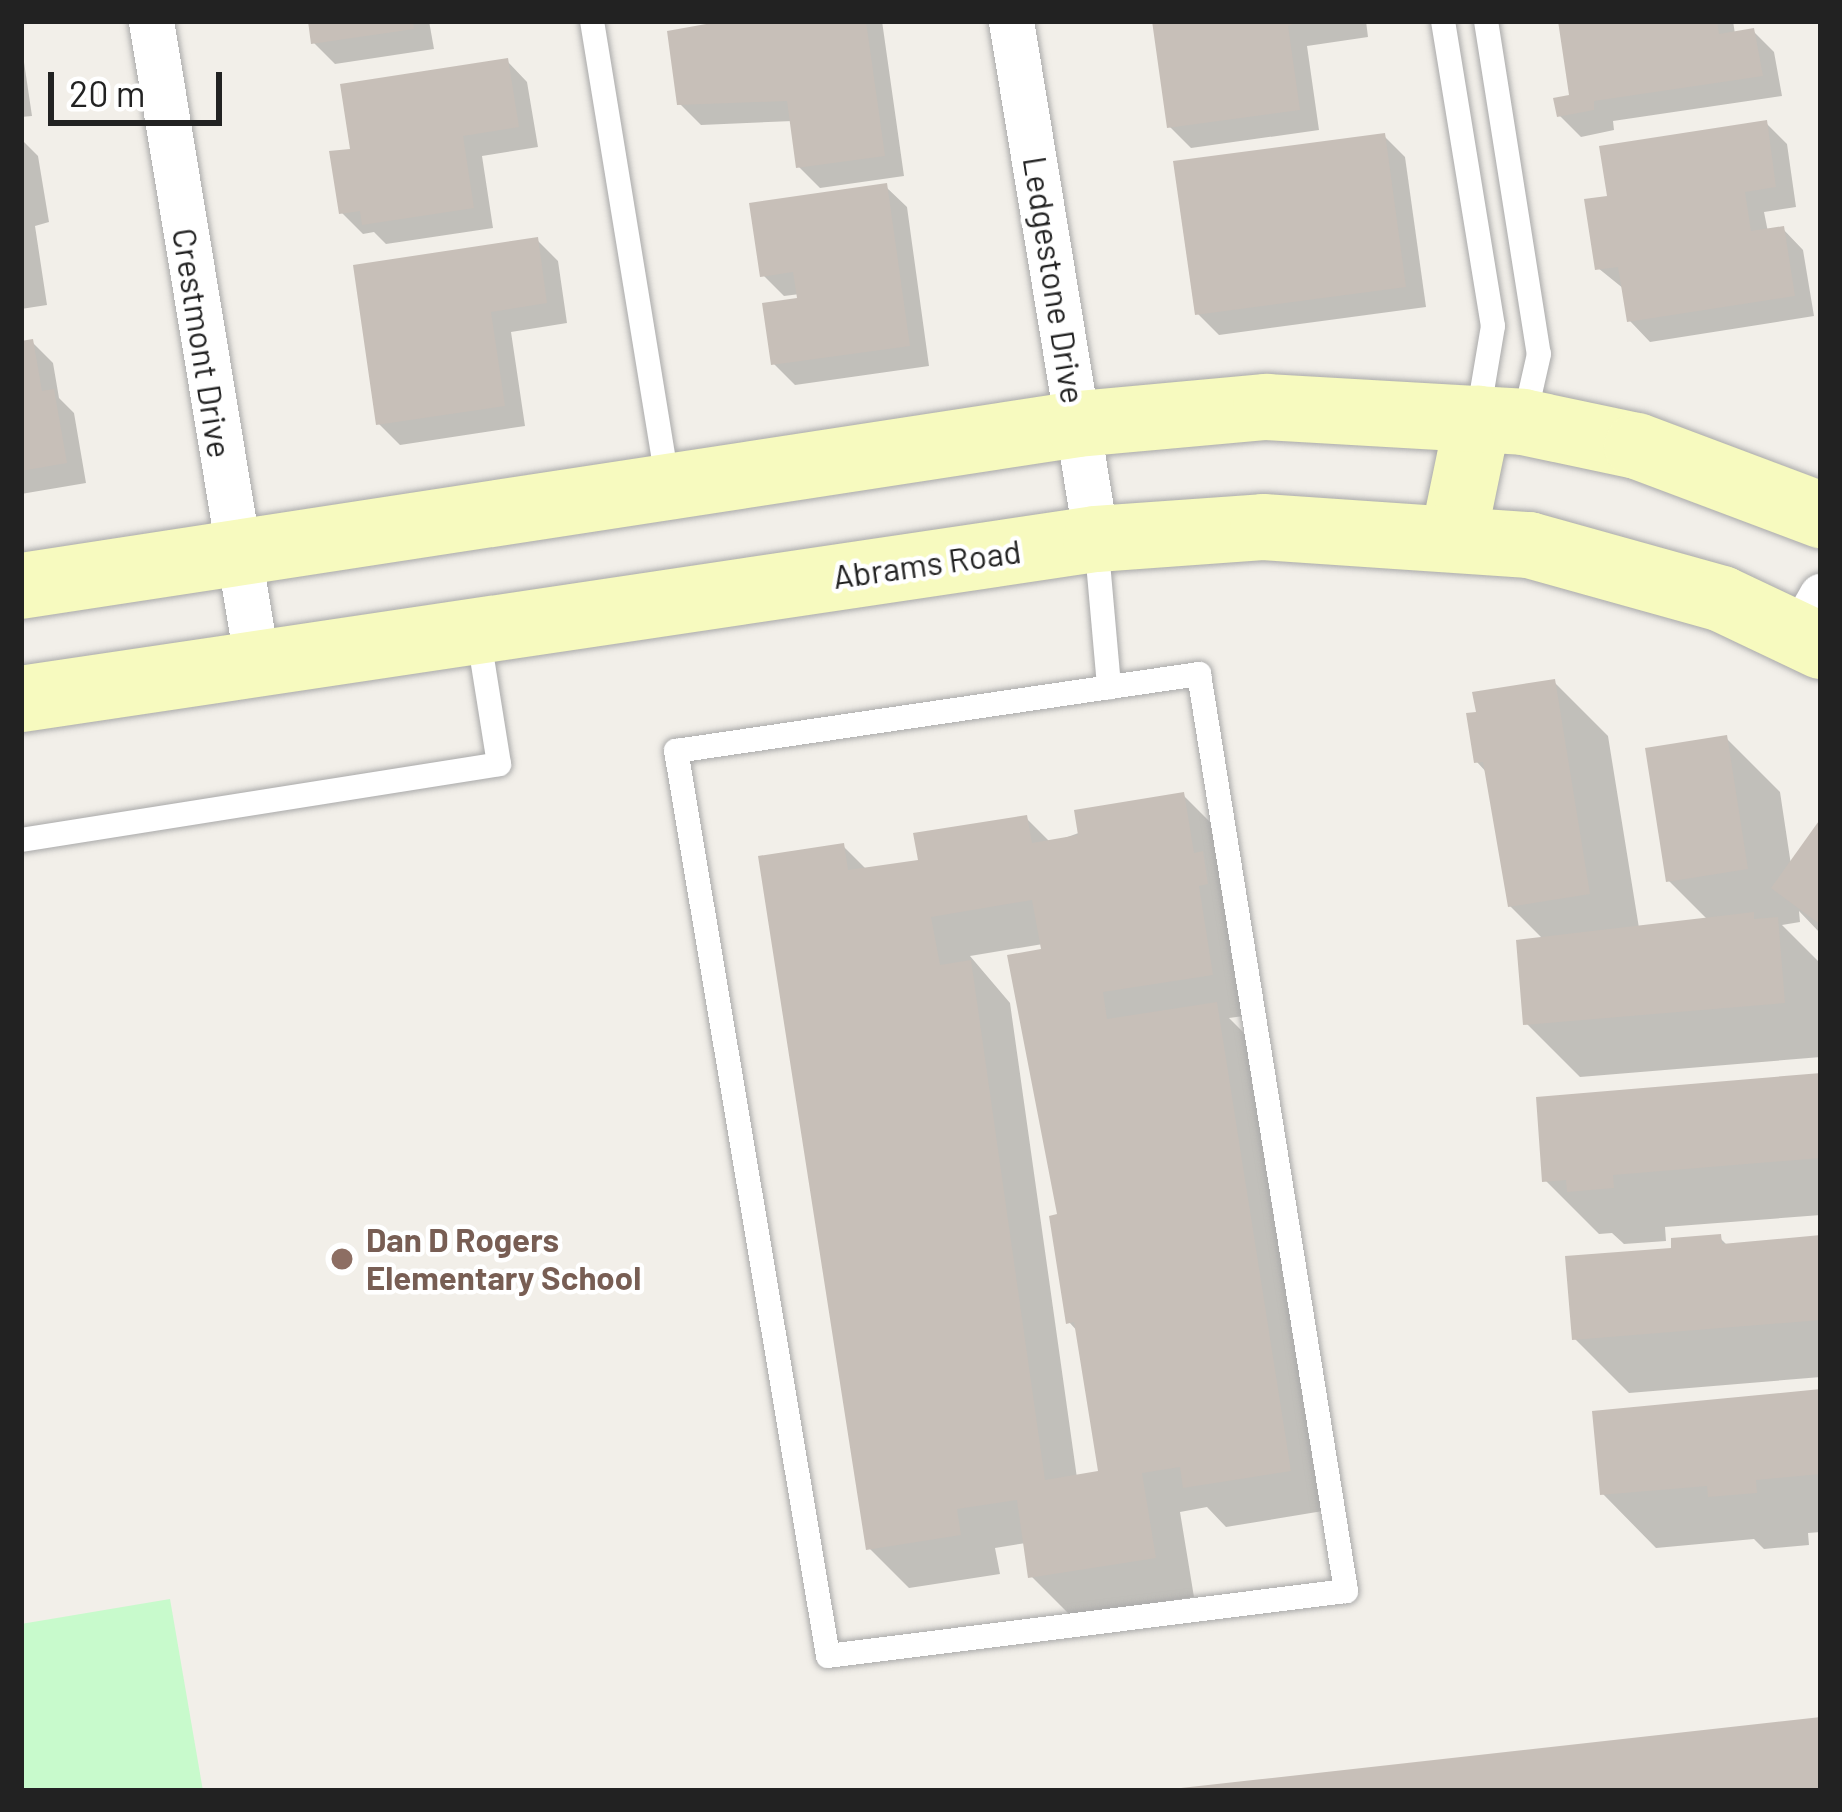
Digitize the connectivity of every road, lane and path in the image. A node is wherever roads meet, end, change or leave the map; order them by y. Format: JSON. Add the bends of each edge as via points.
{"nodes":[{"id":1,"x":151,"y":21,"type":"edge"},
{"id":2,"x":592,"y":21,"type":"edge"},
{"id":3,"x":1011,"y":21,"type":"edge"},
{"id":4,"x":1443,"y":21,"type":"edge"},
{"id":5,"x":1486,"y":21,"type":"edge"},
{"id":6,"x":1500,"y":420,"type":"junction"},
{"id":7,"x":1078,"y":424,"type":"junction"},
{"id":8,"x":668,"y":487,"type":"junction"},
{"id":9,"x":1821,"y":515,"type":"edge"},
{"id":10,"x":1454,"y":534,"type":"junction"},
{"id":11,"x":1096,"y":538,"type":"junction"},
{"id":12,"x":235,"y":553,"type":"junction"},
{"id":13,"x":21,"y":586,"type":"edge"},
{"id":14,"x":1814,"y":625,"type":"edge"},
{"id":15,"x":478,"y":631,"type":"junction"},
{"id":16,"x":256,"y":664,"type":"junction"},
{"id":17,"x":1109,"y":688,"type":"junction"},
{"id":18,"x":21,"y":699,"type":"edge"},
{"id":19,"x":21,"y":840,"type":"edge"}],
"edges":[{"from":1,"to":12,"type":"street","name":"Crestmont Drive"},
{"from":2,"to":8,"type":"lane"},
{"from":3,"to":7,"type":"street","name":"Ledgestone Drive"},
{"from":4,"to":6,"type":"lane","via":[[1493,326]]},
{"from":5,"to":6,"type":"lane","via":[[1538,354]]},
{"from":6,"to":7,"type":"main road","via":[[1266,407]]},
{"from":6,"to":9,"type":"main road","via":[[1636,446]]},
{"from":6,"to":10,"type":"main road"},
{"from":7,"to":8,"type":"main road"},
{"from":7,"to":11,"type":"street","name":"Ledgestone Drive"},
{"from":8,"to":12,"type":"main road"},
{"from":10,"to":11,"type":"main road","name":"Abrams Road","via":[[1262,527]]},
{"from":10,"to":14,"type":"main road","name":"Abrams Road","via":[[1624,567]]},
{"from":11,"to":15,"type":"main road","name":"Abrams Road"},
{"from":11,"to":17,"type":"lane"},
{"from":12,"to":13,"type":"main road"},
{"from":12,"to":16,"type":"street","name":"Crestmont Drive"},
{"from":15,"to":16,"type":"main road","name":"Abrams Road"},
{"from":15,"to":19,"type":"lane","via":[[499,764]]},
{"from":16,"to":18,"type":"main road","name":"Abrams Road"},
{"from":17,"to":17,"type":"lane","via":[[1199,674],[1346,1591],[828,1656],[676,751]]}]}
